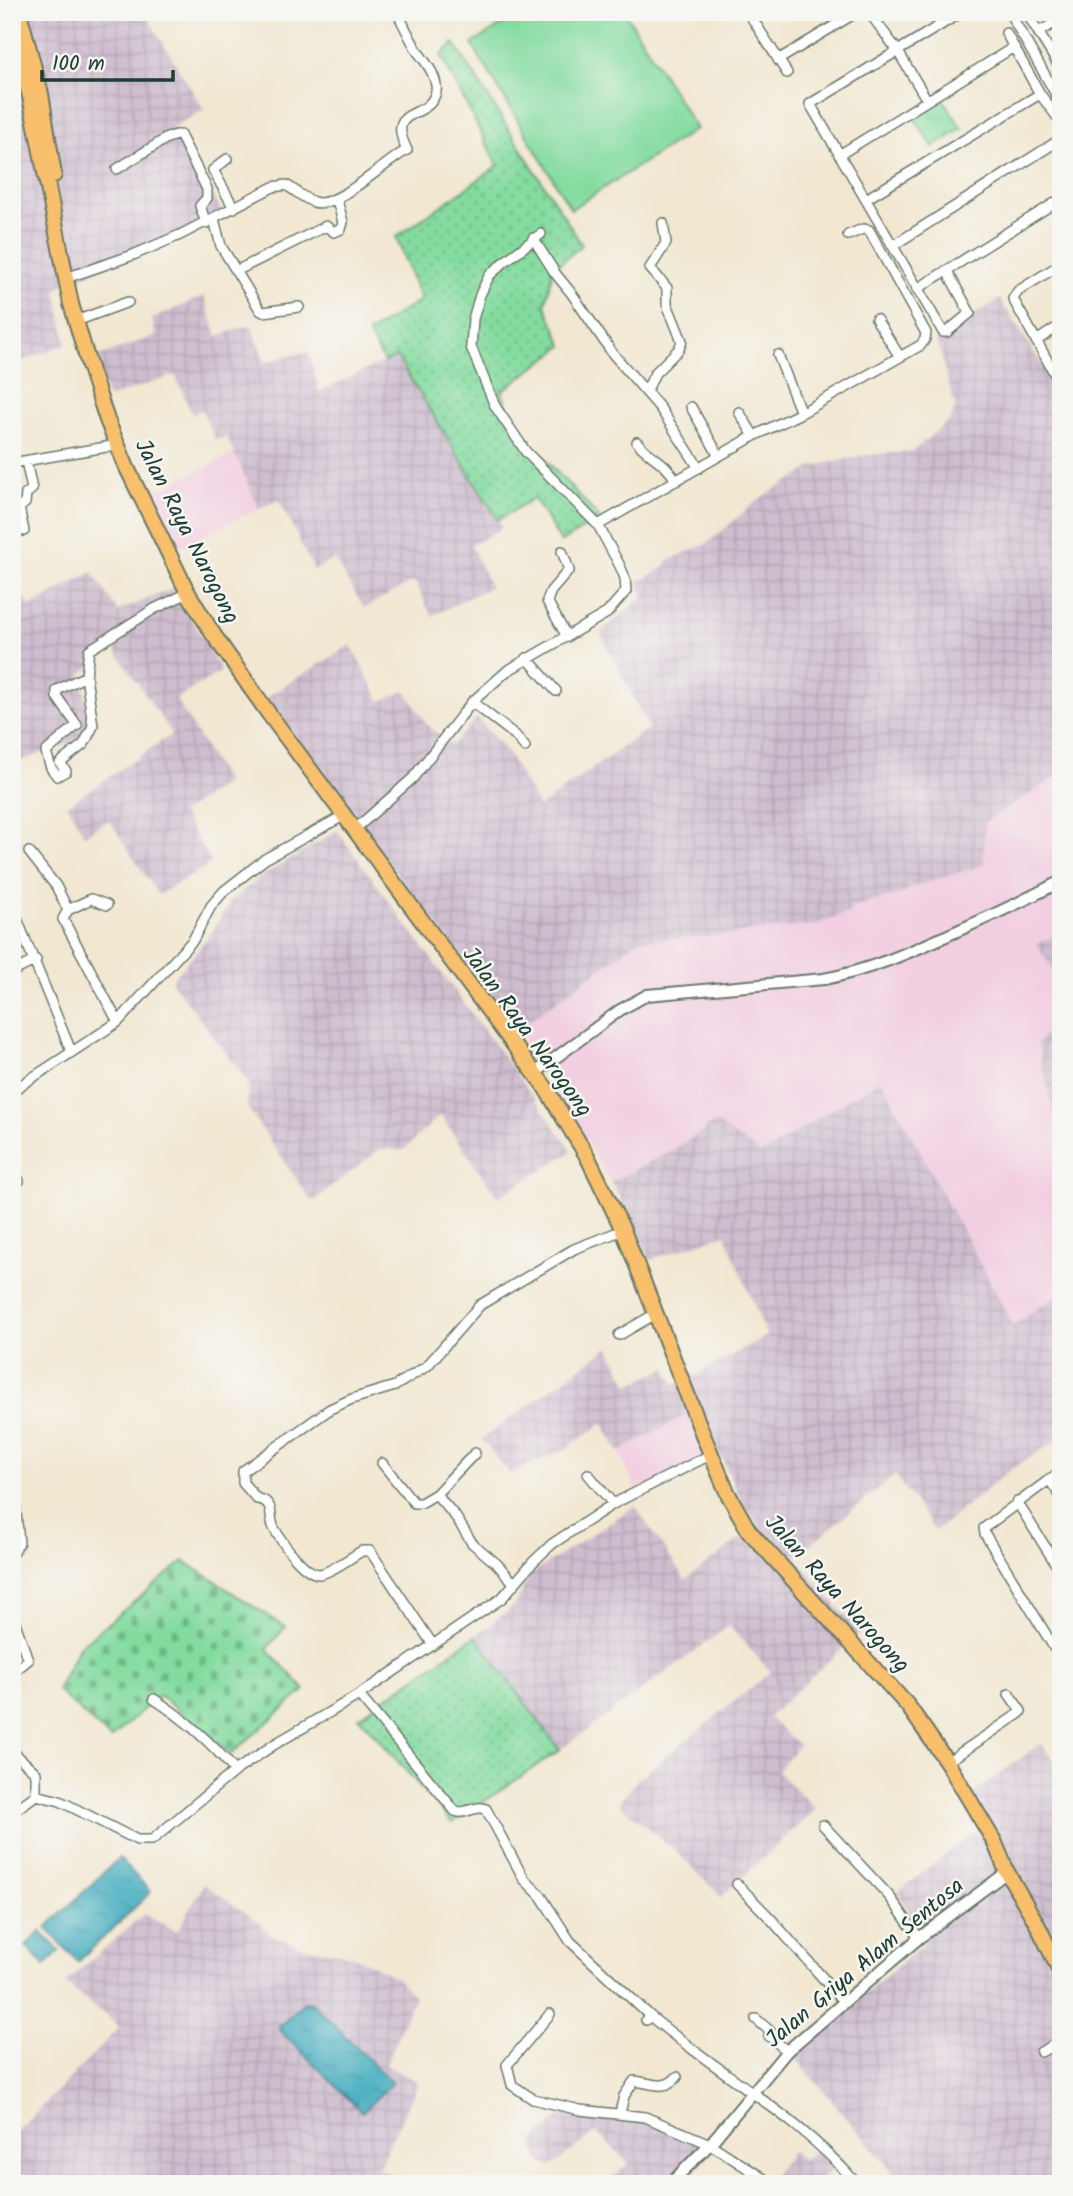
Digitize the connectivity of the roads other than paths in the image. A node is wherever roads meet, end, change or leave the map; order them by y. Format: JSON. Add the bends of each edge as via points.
{"nodes":[{"id":1,"x":19,"y":12,"type":"edge"},
{"id":2,"x":397,"y":12,"type":"edge"},
{"id":3,"x":857,"y":12,"type":"edge"},
{"id":4,"x":869,"y":12,"type":"edge"},
{"id":5,"x":962,"y":12,"type":"edge"},
{"id":6,"x":1009,"y":12,"type":"edge"},
{"id":7,"x":1026,"y":12,"type":"edge"},
{"id":8,"x":752,"y":13,"type":"edge"},
{"id":9,"x":1061,"y":19,"type":"edge"},
{"id":10,"x":16,"y":33,"type":"edge"},
{"id":11,"x":1006,"y":33,"type":"dead end"},
{"id":12,"x":1039,"y":33,"type":"junction"},
{"id":13,"x":1014,"y":47,"type":"junction"},
{"id":14,"x":897,"y":50,"type":"junction"},
{"id":15,"x":778,"y":60,"type":"junction"},
{"id":16,"x":1061,"y":69,"type":"edge"},
{"id":17,"x":787,"y":73,"type":"dead end"},
{"id":18,"x":1041,"y":94,"type":"junction"},
{"id":19,"x":927,"y":100,"type":"junction"},
{"id":20,"x":1061,"y":103,"type":"edge"},
{"id":21,"x":1061,"y":122,"type":"edge"},
{"id":22,"x":1061,"y":139,"type":"edge"},
{"id":23,"x":839,"y":155,"type":"junction"},
{"id":24,"x":226,"y":159,"type":"dead end"},
{"id":25,"x":117,"y":169,"type":"dead end"},
{"id":26,"x":1061,"y":199,"type":"edge"},
{"id":27,"x":337,"y":200,"type":"junction"},
{"id":28,"x":866,"y":200,"type":"junction"},
{"id":29,"x":234,"y":208,"type":"junction"},
{"id":30,"x":210,"y":221,"type":"junction"},
{"id":31,"x":663,"y":223,"type":"dead end"},
{"id":32,"x":848,"y":235,"type":"dead end"},
{"id":33,"x":894,"y":246,"type":"junction"},
{"id":34,"x":1061,"y":264,"type":"edge"},
{"id":35,"x":236,"y":271,"type":"junction"},
{"id":36,"x":947,"y":271,"type":"junction"},
{"id":37,"x":66,"y":278,"type":"junction"},
{"id":38,"x":917,"y":289,"type":"junction"},
{"id":39,"x":128,"y":302,"type":"dead end"},
{"id":40,"x":299,"y":307,"type":"dead end"},
{"id":41,"x":876,"y":319,"type":"dead end"},
{"id":42,"x":76,"y":321,"type":"junction"},
{"id":43,"x":1061,"y":325,"type":"edge"},
{"id":44,"x":1036,"y":341,"type":"junction"},
{"id":45,"x":778,"y":355,"type":"dead end"},
{"id":46,"x":900,"y":357,"type":"junction"},
{"id":47,"x":1061,"y":379,"type":"edge"},
{"id":48,"x":647,"y":390,"type":"junction"},
{"id":49,"x":691,"y":407,"type":"dead end"},
{"id":50,"x":739,"y":412,"type":"dead end"},
{"id":51,"x":801,"y":413,"type":"junction"},
{"id":52,"x":754,"y":436,"type":"junction"},
{"id":53,"x":637,"y":442,"type":"dead end"},
{"id":54,"x":118,"y":445,"type":"junction"},
{"id":55,"x":719,"y":457,"type":"junction"},
{"id":56,"x":26,"y":461,"type":"junction"},
{"id":57,"x":12,"y":463,"type":"edge"},
{"id":58,"x":699,"y":468,"type":"junction"},
{"id":59,"x":676,"y":481,"type":"junction"},
{"id":60,"x":598,"y":525,"type":"junction"},
{"id":61,"x":24,"y":531,"type":"dead end"},
{"id":62,"x":562,"y":551,"type":"dead end"},
{"id":63,"x":188,"y":593,"type":"junction"},
{"id":64,"x":567,"y":637,"type":"junction"},
{"id":65,"x":527,"y":658,"type":"junction"},
{"id":66,"x":86,"y":676,"type":"junction"},
{"id":67,"x":556,"y":691,"type":"dead end"},
{"id":68,"x":472,"y":702,"type":"junction"},
{"id":69,"x":525,"y":747,"type":"dead end"},
{"id":70,"x":343,"y":816,"type":"junction"},
{"id":71,"x":353,"y":831,"type":"junction"},
{"id":72,"x":29,"y":852,"type":"dead end"},
{"id":73,"x":1061,"y":881,"type":"edge"},
{"id":74,"x":107,"y":905,"type":"dead end"},
{"id":75,"x":12,"y":907,"type":"edge"},
{"id":76,"x":68,"y":910,"type":"junction"},
{"id":77,"x":36,"y":960,"type":"junction"},
{"id":78,"x":12,"y":972,"type":"edge"},
{"id":79,"x":118,"y":1022,"type":"junction"},
{"id":80,"x":71,"y":1051,"type":"junction"},
{"id":81,"x":535,"y":1073,"type":"junction"},
{"id":82,"x":12,"y":1082,"type":"edge"},
{"id":83,"x":26,"y":1083,"type":"junction"},
{"id":84,"x":12,"y":1091,"type":"edge"},
{"id":85,"x":12,"y":1168,"type":"edge"},
{"id":86,"x":19,"y":1181,"type":"dead end"},
{"id":87,"x":623,"y":1230,"type":"junction"},
{"id":88,"x":12,"y":1238,"type":"edge"},
{"id":89,"x":12,"y":1248,"type":"edge"},
{"id":90,"x":657,"y":1314,"type":"junction"},
{"id":91,"x":619,"y":1335,"type":"dead end"},
{"id":92,"x":475,"y":1453,"type":"dead end"},
{"id":93,"x":712,"y":1454,"type":"junction"},
{"id":94,"x":382,"y":1463,"type":"dead end"},
{"id":95,"x":1061,"y":1471,"type":"edge"},
{"id":96,"x":12,"y":1472,"type":"edge"},
{"id":97,"x":588,"y":1474,"type":"dead end"},
{"id":98,"x":1049,"y":1479,"type":"junction"},
{"id":99,"x":436,"y":1494,"type":"junction"},
{"id":100,"x":1061,"y":1497,"type":"edge"},
{"id":101,"x":1017,"y":1502,"type":"junction"},
{"id":102,"x":613,"y":1504,"type":"junction"},
{"id":103,"x":12,"y":1553,"type":"edge"},
{"id":104,"x":1061,"y":1572,"type":"edge"},
{"id":105,"x":514,"y":1583,"type":"junction"},
{"id":106,"x":12,"y":1614,"type":"edge"},
{"id":107,"x":433,"y":1645,"type":"junction"},
{"id":108,"x":1060,"y":1656,"type":"edge"},
{"id":109,"x":12,"y":1673,"type":"edge"},
{"id":110,"x":1009,"y":1694,"type":"dead end"},
{"id":111,"x":359,"y":1695,"type":"junction"},
{"id":112,"x":154,"y":1699,"type":"dead end"},
{"id":113,"x":12,"y":1751,"type":"edge"},
{"id":114,"x":947,"y":1762,"type":"junction"},
{"id":115,"x":235,"y":1771,"type":"junction"},
{"id":116,"x":36,"y":1795,"type":"junction"},
{"id":117,"x":12,"y":1812,"type":"edge"},
{"id":118,"x":822,"y":1825,"type":"dead end"},
{"id":119,"x":1007,"y":1872,"type":"junction"},
{"id":120,"x":737,"y":1884,"type":"dead end"},
{"id":121,"x":919,"y":1938,"type":"junction"},
{"id":122,"x":1061,"y":1973,"type":"edge"},
{"id":123,"x":844,"y":2001,"type":"junction"},
{"id":124,"x":551,"y":2014,"type":"dead end"},
{"id":125,"x":756,"y":2019,"type":"dead end"},
{"id":126,"x":1061,"y":2040,"type":"edge"},
{"id":127,"x":787,"y":2051,"type":"junction"},
{"id":128,"x":1041,"y":2052,"type":"dead end"},
{"id":129,"x":677,"y":2077,"type":"dead end"},
{"id":130,"x":752,"y":2091,"type":"junction"},
{"id":131,"x":621,"y":2113,"type":"junction"},
{"id":132,"x":710,"y":2144,"type":"junction"},
{"id":133,"x":670,"y":2184,"type":"edge"},
{"id":134,"x":772,"y":2184,"type":"edge"},
{"id":135,"x":856,"y":2184,"type":"edge"}],
"edges":[{"from":1,"to":10,"type":"main road","name":"Jalan Raya Narogong"},
{"from":2,"to":27,"type":"street","via":[[434,76],[436,89],[432,100],[399,128],[407,150]]},
{"from":3,"to":15,"type":"street"},
{"from":4,"to":14,"type":"street"},
{"from":5,"to":14,"type":"street"},
{"from":6,"to":20,"type":"street"},
{"from":7,"to":12,"type":"street"},
{"from":8,"to":15,"type":"street"},
{"from":9,"to":12,"type":"street"},
{"from":10,"to":37,"type":"main road","name":"Jalan Raya Narogong"},
{"from":11,"to":13,"type":"street"},
{"from":12,"to":16,"type":"street"},
{"from":13,"to":18,"type":"street"},
{"from":13,"to":19,"type":"street"},
{"from":14,"to":19,"type":"street"},
{"from":14,"to":23,"type":"street","via":[[810,104]]},
{"from":15,"to":17,"type":"street"},
{"from":18,"to":21,"type":"street"},
{"from":18,"to":28,"type":"street"},
{"from":19,"to":23,"type":"street"},
{"from":22,"to":33,"type":"street"},
{"from":23,"to":28,"type":"street"},
{"from":24,"to":29,"type":"street","via":[[213,170]]},
{"from":25,"to":30,"type":"street","via":[[167,138],[180,135],[207,189],[207,198],[200,205]]},
{"from":26,"to":36,"type":"street"},
{"from":27,"to":29,"type":"street","via":[[315,203],[286,185]]},
{"from":27,"to":35,"type":"street","via":[[341,229],[334,232],[326,226]]},
{"from":28,"to":33,"type":"street"},
{"from":29,"to":30,"type":"street"},
{"from":30,"to":35,"type":"street"},
{"from":30,"to":37,"type":"street"},
{"from":31,"to":48,"type":"street","via":[[666,243],[650,268],[667,288],[667,304],[682,341]]},
{"from":32,"to":46,"type":"street","via":[[869,230],[926,333],[917,349]]},
{"from":33,"to":38,"type":"street"},
{"from":34,"to":44,"type":"street","via":[[1018,291],[1013,299]]},
{"from":35,"to":40,"type":"street","via":[[263,313]]},
{"from":36,"to":38,"type":"street"},
{"from":36,"to":38,"type":"street","via":[[970,313],[947,332],[940,329]]},
{"from":37,"to":42,"type":"main road","name":"Jalan Raya Narogong"},
{"from":39,"to":42,"type":"street"},
{"from":41,"to":46,"type":"street"},
{"from":42,"to":54,"type":"main road","name":"Jalan Raya Narogong"},
{"from":43,"to":44,"type":"street"},
{"from":44,"to":47,"type":"street"},
{"from":45,"to":51,"type":"street"},
{"from":46,"to":51,"type":"street"},
{"from":48,"to":58,"type":"street"},
{"from":48,"to":60,"type":"street","via":[[613,354],[555,273],[538,236],[489,276],[473,318],[471,347],[495,406],[526,452]]},
{"from":49,"to":55,"type":"street"},
{"from":50,"to":52,"type":"street"},
{"from":51,"to":52,"type":"street"},
{"from":52,"to":55,"type":"street"},
{"from":53,"to":59,"type":"street","via":[[663,461]]},
{"from":54,"to":56,"type":"street"},
{"from":54,"to":63,"type":"main road","name":"Jalan Raya Narogong"},
{"from":55,"to":58,"type":"street"},
{"from":56,"to":57,"type":"street"},
{"from":56,"to":61,"type":"street","via":[[32,490],[19,508]]},
{"from":58,"to":59,"type":"street"},
{"from":59,"to":60,"type":"street"},
{"from":60,"to":64,"type":"street","via":[[625,578],[625,591],[607,612]]},
{"from":62,"to":64,"type":"street","via":[[569,570],[547,601]]},
{"from":63,"to":66,"type":"street","via":[[89,650]]},
{"from":63,"to":70,"type":"main road","name":"Jalan Raya Narogong"},
{"from":64,"to":65,"type":"street"},
{"from":65,"to":67,"type":"street"},
{"from":65,"to":68,"type":"street"},
{"from":66,"to":66,"type":"street","via":[[93,726],[84,744],[60,763],[66,771],[57,776],[46,752],[77,725],[57,690]]},
{"from":68,"to":69,"type":"street"},
{"from":68,"to":71,"type":"street","via":[[412,778]]},
{"from":70,"to":71,"type":"main road","name":"Jalan Raya Narogong"},
{"from":70,"to":79,"type":"street","via":[[264,859],[224,891],[193,940]]},
{"from":71,"to":81,"type":"main road","name":"Jalan Raya Narogong"},
{"from":72,"to":76,"type":"street","via":[[57,886]]},
{"from":73,"to":81,"type":"street","via":[[1010,909],[850,974],[647,995]]},
{"from":74,"to":76,"type":"street","via":[[91,899]]},
{"from":75,"to":77,"type":"street"},
{"from":76,"to":79,"type":"street","via":[[64,922]]},
{"from":77,"to":78,"type":"street"},
{"from":77,"to":80,"type":"street"},
{"from":79,"to":80,"type":"street"},
{"from":80,"to":83,"type":"street"},
{"from":81,"to":87,"type":"main road","name":"Jalan Raya Narogong","via":[[587,1156]]},
{"from":82,"to":83,"type":"street"},
{"from":83,"to":84,"type":"street"},
{"from":85,"to":86,"type":"street"},
{"from":87,"to":90,"type":"main road","name":"Jalan Raya Narogong"},
{"from":87,"to":107,"type":"street","via":[[574,1249],[481,1305],[427,1366],[395,1386],[330,1409],[243,1471],[243,1483],[269,1506],[272,1526],[295,1558],[323,1574],[362,1551],[370,1551]]},
{"from":88,"to":89,"type":"street"},
{"from":90,"to":91,"type":"street"},
{"from":90,"to":93,"type":"main road","name":"Jalan Raya Narogong"},
{"from":92,"to":99,"type":"street"},
{"from":93,"to":102,"type":"street"},
{"from":93,"to":114,"type":"main road","name":"Jalan Raya Narogong","via":[[750,1531],[902,1698]]},
{"from":94,"to":99,"type":"street","via":[[414,1503]]},
{"from":95,"to":98,"type":"street"},
{"from":96,"to":103,"type":"street","via":[[19,1543]]},
{"from":97,"to":102,"type":"street"},
{"from":98,"to":100,"type":"street"},
{"from":98,"to":101,"type":"street"},
{"from":99,"to":105,"type":"street","via":[[472,1543]]},
{"from":101,"to":104,"type":"street"},
{"from":101,"to":108,"type":"street","via":[[988,1523],[985,1534]]},
{"from":102,"to":105,"type":"street","via":[[552,1544]]},
{"from":105,"to":107,"type":"street","via":[[502,1598]]},
{"from":106,"to":109,"type":"street","via":[[28,1660]]},
{"from":107,"to":111,"type":"street"},
{"from":110,"to":114,"type":"street","via":[[1020,1713]]},
{"from":111,"to":115,"type":"street"},
{"from":111,"to":130,"type":"street","via":[[455,1811],[486,1810],[524,1879],[541,1896],[570,1941],[648,2017]]},
{"from":112,"to":115,"type":"street","via":[[208,1741]]},
{"from":113,"to":116,"type":"street","via":[[34,1769]]},
{"from":114,"to":119,"type":"main road","name":"Jalan Raya Narogong"},
{"from":115,"to":116,"type":"street","via":[[148,1841],[137,1840],[60,1801]]},
{"from":116,"to":117,"type":"street"},
{"from":118,"to":121,"type":"street","via":[[890,1897]]},
{"from":119,"to":121,"type":"street","name":"Jalan Griya Alam Sentosa"},
{"from":119,"to":122,"type":"main road","name":"Jalan Raya Narogong"},
{"from":120,"to":123,"type":"street"},
{"from":121,"to":123,"type":"street","name":"Jalan Griya Alam Sentosa"},
{"from":123,"to":127,"type":"street","name":"Jalan Griya Alam Sentosa"},
{"from":124,"to":131,"type":"street","via":[[507,2065],[512,2085],[536,2100]]},
{"from":125,"to":127,"type":"street"},
{"from":126,"to":128,"type":"street"},
{"from":127,"to":130,"type":"street","name":"Jalan Griya Alam Sentosa"},
{"from":129,"to":131,"type":"street","via":[[668,2085],[634,2081],[624,2096]]},
{"from":130,"to":132,"type":"street","name":"Jalan Griya Alam Sentosa"},
{"from":130,"to":135,"type":"street","via":[[821,2146]]},
{"from":131,"to":132,"type":"street","via":[[645,2117]]},
{"from":132,"to":133,"type":"street","name":"Jalan Griya Alam Sentosa"},
{"from":132,"to":134,"type":"street"}]}
